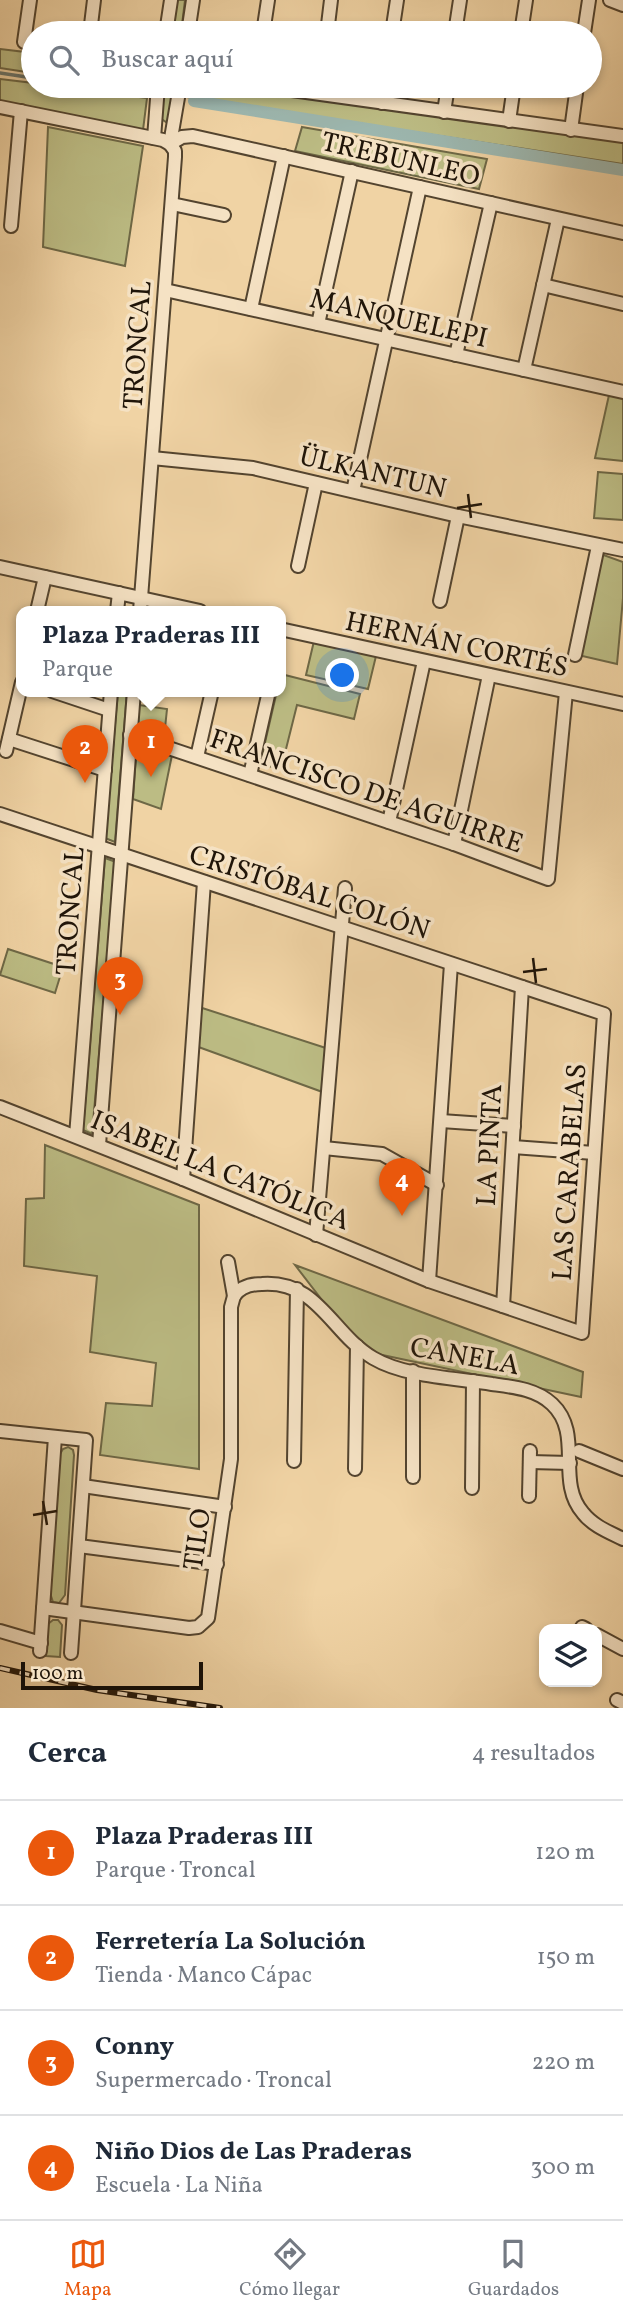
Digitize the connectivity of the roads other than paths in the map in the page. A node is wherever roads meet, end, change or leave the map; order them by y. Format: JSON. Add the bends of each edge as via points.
{"nodes":[{"id":1,"x":30,"y":0,"type":"edge"},
{"id":2,"x":94,"y":0,"type":"edge"},
{"id":3,"x":170,"y":0,"type":"edge"},
{"id":4,"x":193,"y":0,"type":"edge"},
{"id":5,"x":268,"y":0,"type":"edge"},
{"id":6,"x":331,"y":0,"type":"edge"},
{"id":7,"x":397,"y":0,"type":"edge"},
{"id":8,"x":460,"y":0,"type":"edge"},
{"id":9,"x":526,"y":0,"type":"edge"},
{"id":10,"x":589,"y":0,"type":"edge"},
{"id":11,"x":610,"y":0,"type":"edge"},
{"id":12,"x":623,"y":5,"type":"edge"},
{"id":13,"x":27,"y":21,"type":"edge"},
{"id":14,"x":91,"y":21,"type":"edge"},
{"id":15,"x":167,"y":21,"type":"edge"},
{"id":16,"x":190,"y":21,"type":"edge"},
{"id":17,"x":265,"y":21,"type":"edge"},
{"id":18,"x":328,"y":21,"type":"edge"},
{"id":19,"x":394,"y":21,"type":"edge"},
{"id":20,"x":457,"y":21,"type":"edge"},
{"id":21,"x":523,"y":21,"type":"edge"},
{"id":22,"x":586,"y":21,"type":"edge"},
{"id":23,"x":157,"y":98,"type":"edge"},
{"id":24,"x":178,"y":98,"type":"edge"},
{"id":25,"x":358,"y":98,"type":"edge"},
{"id":26,"x":383,"y":98,"type":"edge"},
{"id":27,"x":446,"y":98,"type":"edge"},
{"id":28,"x":512,"y":98,"type":"edge"},
{"id":29,"x":575,"y":98,"type":"edge"},
{"id":30,"x":382,"y":103,"type":"junction"},
{"id":31,"x":0,"y":107,"type":"edge"},
{"id":32,"x":21,"y":111,"type":"junction"},
{"id":33,"x":444,"y":111,"type":"junction"},
{"id":34,"x":509,"y":121,"type":"junction"},
{"id":35,"x":571,"y":130,"type":"junction"},
{"id":36,"x":623,"y":136,"type":"edge"},
{"id":37,"x":153,"y":138,"type":"junction"},
{"id":38,"x":170,"y":144,"type":"junction"},
{"id":39,"x":284,"y":156,"type":"junction"},
{"id":40,"x":352,"y":171,"type":"junction"},
{"id":41,"x":420,"y":187,"type":"junction"},
{"id":42,"x":491,"y":203,"type":"junction"},
{"id":43,"x":172,"y":204,"type":"junction"},
{"id":44,"x":224,"y":215,"type":"dead end"},
{"id":45,"x":558,"y":219,"type":"junction"},
{"id":46,"x":11,"y":226,"type":"dead end"},
{"id":47,"x":623,"y":233,"type":"edge"},
{"id":48,"x":543,"y":285,"type":"junction"},
{"id":49,"x":165,"y":290,"type":"junction"},
{"id":50,"x":623,"y":304,"type":"edge"},
{"id":51,"x":251,"y":309,"type":"junction"},
{"id":52,"x":318,"y":324,"type":"junction"},
{"id":53,"x":386,"y":339,"type":"junction"},
{"id":54,"x":457,"y":355,"type":"junction"},
{"id":55,"x":524,"y":370,"type":"junction"},
{"id":56,"x":623,"y":392,"type":"edge"},
{"id":57,"x":152,"y":458,"type":"junction"},
{"id":58,"x":316,"y":483,"type":"junction"},
{"id":59,"x":353,"y":491,"type":"junction"},
{"id":60,"x":458,"y":516,"type":"junction"},
{"id":61,"x":598,"y":546,"type":"junction"},
{"id":62,"x":623,"y":550,"type":"edge"},
{"id":63,"x":298,"y":566,"type":"dead end"},
{"id":64,"x":0,"y":567,"type":"edge"},
{"id":65,"x":45,"y":577,"type":"junction"},
{"id":66,"x":118,"y":593,"type":"junction"},
{"id":67,"x":440,"y":601,"type":"dead end"},
{"id":68,"x":141,"y":604,"type":"edge"},
{"id":69,"x":38,"y":606,"type":"edge"},
{"id":70,"x":117,"y":606,"type":"edge"},
{"id":71,"x":286,"y":634,"type":"edge"},
{"id":72,"x":575,"y":655,"type":"dead end"},
{"id":73,"x":424,"y":661,"type":"junction"},
{"id":74,"x":489,"y":675,"type":"junction"},
{"id":75,"x":566,"y":692,"type":"junction"},
{"id":76,"x":18,"y":697,"type":"edge"},
{"id":77,"x":70,"y":697,"type":"edge"},
{"id":78,"x":110,"y":697,"type":"edge"},
{"id":79,"x":133,"y":697,"type":"edge"},
{"id":80,"x":211,"y":697,"type":"edge"},
{"id":81,"x":268,"y":697,"type":"edge"},
{"id":82,"x":623,"y":704,"type":"edge"},
{"id":83,"x":109,"y":710,"type":"junction"},
{"id":84,"x":130,"y":735,"type":"junction"},
{"id":85,"x":197,"y":757,"type":"junction"},
{"id":86,"x":104,"y":770,"type":"junction"},
{"id":87,"x":250,"y":775,"type":"junction"},
{"id":88,"x":0,"y":814,"type":"edge"},
{"id":89,"x":389,"y":822,"type":"junction"},
{"id":90,"x":454,"y":844,"type":"junction"},
{"id":91,"x":99,"y":846,"type":"junction"},
{"id":92,"x":121,"y":854,"type":"junction"},
{"id":93,"x":204,"y":881,"type":"junction"},
{"id":94,"x":345,"y":888,"type":"dead end"},
{"id":95,"x":342,"y":927,"type":"junction"},
{"id":96,"x":450,"y":964,"type":"junction"},
{"id":97,"x":522,"y":987,"type":"junction"},
{"id":98,"x":604,"y":1014,"type":"joint"},
{"id":99,"x":0,"y":1107,"type":"edge"},
{"id":100,"x":441,"y":1121,"type":"junction"},
{"id":101,"x":514,"y":1126,"type":"junction"},
{"id":102,"x":76,"y":1136,"type":"junction"},
{"id":103,"x":99,"y":1145,"type":"junction"},
{"id":104,"x":513,"y":1147,"type":"junction"},
{"id":105,"x":324,"y":1148,"type":"junction"},
{"id":106,"x":594,"y":1153,"type":"junction"},
{"id":107,"x":183,"y":1179,"type":"junction"},
{"id":108,"x":437,"y":1185,"type":"junction"},
{"id":109,"x":316,"y":1235,"type":"junction"},
{"id":110,"x":228,"y":1262,"type":"dead end"},
{"id":111,"x":429,"y":1281,"type":"junction"},
{"id":112,"x":296,"y":1289,"type":"junction"},
{"id":113,"x":234,"y":1296,"type":"junction"},
{"id":114,"x":503,"y":1306,"type":"junction"},
{"id":115,"x":582,"y":1333,"type":"joint"},
{"id":116,"x":357,"y":1346,"type":"junction"},
{"id":117,"x":413,"y":1371,"type":"junction"},
{"id":118,"x":473,"y":1381,"type":"junction"},
{"id":119,"x":0,"y":1431,"type":"edge"},
{"id":120,"x":55,"y":1437,"type":"junction"},
{"id":121,"x":579,"y":1451,"type":"dead end"},
{"id":122,"x":294,"y":1461,"type":"dead end"},
{"id":123,"x":570,"y":1463,"type":"junction"},
{"id":124,"x":355,"y":1469,"type":"dead end"},
{"id":125,"x":623,"y":1469,"type":"edge"},
{"id":126,"x":414,"y":1477,"type":"dead end"},
{"id":127,"x":83,"y":1486,"type":"junction"},
{"id":128,"x":472,"y":1488,"type":"dead end"},
{"id":129,"x":529,"y":1496,"type":"dead end"},
{"id":130,"x":225,"y":1507,"type":"junction"},
{"id":131,"x":623,"y":1539,"type":"edge"},
{"id":132,"x":79,"y":1546,"type":"junction"},
{"id":133,"x":217,"y":1564,"type":"junction"},
{"id":134,"x":43,"y":1608,"type":"junction"},
{"id":135,"x":74,"y":1612,"type":"junction"},
{"id":136,"x":0,"y":1631,"type":"edge"},
{"id":137,"x":602,"y":1638,"type":"edge"},
{"id":138,"x":623,"y":1649,"type":"edge"},
{"id":139,"x":71,"y":1653,"type":"dead end"}],
"edges":[{"from":1,"to":13,"type":"street"},
{"from":2,"to":14,"type":"street"},
{"from":3,"to":15,"type":"street"},
{"from":4,"to":16,"type":"street"},
{"from":5,"to":17,"type":"street"},
{"from":6,"to":18,"type":"street"},
{"from":7,"to":19,"type":"street"},
{"from":8,"to":20,"type":"street"},
{"from":9,"to":21,"type":"street"},
{"from":10,"to":22,"type":"street"},
{"from":11,"to":12,"type":"street"},
{"from":23,"to":37,"type":"street"},
{"from":24,"to":38,"type":"street","name":"TRONCAL"},
{"from":25,"to":30,"type":"street"},
{"from":26,"to":30,"type":"street"},
{"from":27,"to":33,"type":"street"},
{"from":28,"to":34,"type":"street"},
{"from":29,"to":35,"type":"street"},
{"from":30,"to":33,"type":"street"},
{"from":31,"to":32,"type":"street"},
{"from":32,"to":37,"type":"street"},
{"from":32,"to":46,"type":"street"},
{"from":33,"to":34,"type":"street"},
{"from":34,"to":35,"type":"street"},
{"from":35,"to":36,"type":"street"},
{"from":37,"to":38,"type":"street"},
{"from":38,"to":39,"type":"street","name":"TREBUNLEO","via":[[193,136]]},
{"from":38,"to":43,"type":"street","name":"TRONCAL","via":[[175,154]]},
{"from":39,"to":40,"type":"street","name":"TREBUNLEO"},
{"from":39,"to":51,"type":"street"},
{"from":40,"to":41,"type":"street","name":"TREBUNLEO"},
{"from":40,"to":52,"type":"street"},
{"from":41,"to":42,"type":"street","name":"TREBUNLEO"},
{"from":41,"to":53,"type":"street"},
{"from":42,"to":45,"type":"street","name":"TREBUNLEO"},
{"from":42,"to":54,"type":"street"},
{"from":43,"to":44,"type":"street"},
{"from":43,"to":49,"type":"street","name":"TRONCAL"},
{"from":45,"to":47,"type":"street","name":"TREBUNLEO"},
{"from":45,"to":48,"type":"street"},
{"from":48,"to":50,"type":"street"},
{"from":48,"to":55,"type":"street"},
{"from":49,"to":51,"type":"street","name":"MANQUELEPI"},
{"from":49,"to":57,"type":"street","name":"TRONCAL"},
{"from":51,"to":52,"type":"street","name":"MANQUELEPI"},
{"from":52,"to":53,"type":"street","name":"MANQUELEPI"},
{"from":53,"to":54,"type":"street","name":"MANQUELEPI"},
{"from":53,"to":59,"type":"street"},
{"from":54,"to":55,"type":"street","name":"MANQUELEPI"},
{"from":55,"to":56,"type":"street","name":"MANQUELEPI"},
{"from":57,"to":58,"type":"street","name":"ÜLKANTUN","via":[[234,465]]},
{"from":57,"to":68,"type":"street","name":"TRONCAL"},
{"from":58,"to":59,"type":"street","name":"ÜLKANTUN"},
{"from":58,"to":63,"type":"street"},
{"from":59,"to":60,"type":"street","name":"ÜLKANTUN"},
{"from":60,"to":61,"type":"street","name":"ÜLKANTUN"},
{"from":60,"to":67,"type":"street"},
{"from":61,"to":62,"type":"street","name":"ÜLKANTUN"},
{"from":61,"to":72,"type":"street"},
{"from":64,"to":65,"type":"street"},
{"from":65,"to":66,"type":"street"},
{"from":65,"to":69,"type":"street"},
{"from":66,"to":68,"type":"street"},
{"from":66,"to":70,"type":"street"},
{"from":71,"to":73,"type":"street","name":"HERNÁN CORTÉS"},
{"from":73,"to":74,"type":"street","name":"HERNÁN CORTÉS"},
{"from":73,"to":89,"type":"street"},
{"from":74,"to":75,"type":"street","name":"HERNÁN CORTÉS"},
{"from":74,"to":90,"type":"street"},
{"from":75,"to":82,"type":"street","name":"HERNÁN CORTÉS"},
{"from":75,"to":90,"type":"street","name":"FRANCISCO DE AGUIRRE","via":[[548,879]]},
{"from":76,"to":86,"type":"street","via":[[7,745]]},
{"from":77,"to":83,"type":"street"},
{"from":78,"to":83,"type":"street","name":"TRONCAL"},
{"from":79,"to":84,"type":"street","name":"TRONCAL"},
{"from":80,"to":85,"type":"street"},
{"from":81,"to":87,"type":"street"},
{"from":83,"to":86,"type":"street","name":"TRONCAL"},
{"from":84,"to":85,"type":"street","name":"FRANCISCO DE AGUIRRE"},
{"from":84,"to":92,"type":"street","name":"TRONCAL"},
{"from":85,"to":87,"type":"street","name":"FRANCISCO DE AGUIRRE"},
{"from":86,"to":91,"type":"street","name":"TRONCAL"},
{"from":87,"to":89,"type":"street","name":"FRANCISCO DE AGUIRRE"},
{"from":88,"to":91,"type":"street","name":"CRISTÓBAL COLÓN"},
{"from":89,"to":90,"type":"street","name":"FRANCISCO DE AGUIRRE"},
{"from":91,"to":92,"type":"street","name":"CRISTÓBAL COLÓN"},
{"from":91,"to":102,"type":"street","name":"TRONCAL"},
{"from":92,"to":93,"type":"street","name":"CRISTÓBAL COLÓN"},
{"from":92,"to":103,"type":"street","name":"TRONCAL"},
{"from":93,"to":95,"type":"street","name":"CRISTÓBAL COLÓN"},
{"from":93,"to":107,"type":"street"},
{"from":94,"to":95,"type":"street"},
{"from":95,"to":96,"type":"street","name":"CRISTÓBAL COLÓN"},
{"from":95,"to":105,"type":"street"},
{"from":96,"to":97,"type":"street","name":"CRISTÓBAL COLÓN"},
{"from":96,"to":100,"type":"street"},
{"from":97,"to":98,"type":"street","name":"CRISTÓBAL COLÓN"},
{"from":97,"to":101,"type":"street","name":"LA PINTA"},
{"from":98,"to":106,"type":"street","name":"LAS CARABELAS"},
{"from":99,"to":102,"type":"street","name":"ISABEL LA CATÓLICA"},
{"from":100,"to":101,"type":"street"},
{"from":100,"to":108,"type":"street"},
{"from":101,"to":104,"type":"street","name":"LA PINTA"},
{"from":102,"to":103,"type":"street","name":"ISABEL LA CATÓLICA"},
{"from":103,"to":107,"type":"street","name":"ISABEL LA CATÓLICA"},
{"from":104,"to":106,"type":"street"},
{"from":104,"to":114,"type":"street","name":"LA PINTA"},
{"from":105,"to":108,"type":"street","via":[[382,1154]]},
{"from":105,"to":109,"type":"street"},
{"from":106,"to":115,"type":"street","name":"LAS CARABELAS"},
{"from":107,"to":109,"type":"street","name":"ISABEL LA CATÓLICA"},
{"from":108,"to":111,"type":"street"},
{"from":109,"to":111,"type":"street","name":"ISABEL LA CATÓLICA"},
{"from":110,"to":113,"type":"street","name":"TILO"},
{"from":111,"to":114,"type":"street","name":"ISABEL LA CATÓLICA"},
{"from":112,"to":113,"type":"street","name":"CANELA","via":[[256,1284]]},
{"from":112,"to":116,"type":"street","name":"CANELA","via":[[317,1303]]},
{"from":112,"to":122,"type":"street"},
{"from":113,"to":130,"type":"street","name":"TILO","via":[[231,1460]]},
{"from":114,"to":115,"type":"street","name":"ISABEL LA CATÓLICA"},
{"from":116,"to":117,"type":"street","name":"CANELA","via":[[382,1363]]},
{"from":116,"to":124,"type":"street"},
{"from":117,"to":118,"type":"street","name":"CANELA"},
{"from":117,"to":126,"type":"street"},
{"from":118,"to":123,"type":"street","name":"CANELA","via":[[527,1390],[549,1401],[565,1423]]},
{"from":118,"to":128,"type":"street"},
{"from":119,"to":120,"type":"street"},
{"from":120,"to":127,"type":"street","via":[[86,1440]]},
{"from":120,"to":134,"type":"street"},
{"from":121,"to":125,"type":"street"},
{"from":123,"to":129,"type":"street","via":[[530,1457]]},
{"from":123,"to":131,"type":"street","name":"CANELA","via":[[570,1488],[577,1505],[589,1520]]},
{"from":127,"to":130,"type":"street"},
{"from":127,"to":132,"type":"street"},
{"from":130,"to":133,"type":"street","name":"TILO"},
{"from":132,"to":133,"type":"street"},
{"from":132,"to":135,"type":"street"},
{"from":133,"to":135,"type":"street","name":"TILO","via":[[209,1614],[198,1627]]},
{"from":134,"to":135,"type":"street","name":"TILO"},
{"from":134,"to":136,"type":"street","via":[[40,1647]]},
{"from":135,"to":139,"type":"street"},
{"from":137,"to":138,"type":"street"}]}
